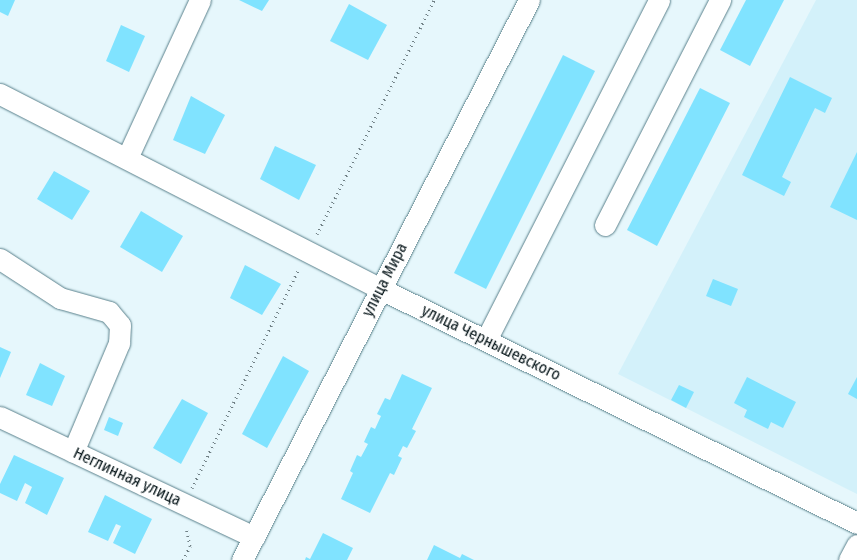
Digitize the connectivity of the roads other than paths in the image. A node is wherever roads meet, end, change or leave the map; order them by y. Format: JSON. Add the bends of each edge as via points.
{"nodes":[{"id":1,"x":200,"y":0,"type":"edge"},
{"id":2,"x":529,"y":0,"type":"edge"},
{"id":3,"x":659,"y":0,"type":"edge"},
{"id":4,"x":720,"y":0,"type":"edge"},
{"id":5,"x":0,"y":94,"type":"edge"},
{"id":6,"x":127,"y":158,"type":"junction"},
{"id":7,"x":605,"y":226,"type":"dead end"},
{"id":8,"x":0,"y":259,"type":"edge"},
{"id":9,"x":380,"y":289,"type":"junction"},
{"id":10,"x":486,"y":340,"type":"junction"},
{"id":11,"x":0,"y":417,"type":"edge"},
{"id":12,"x":73,"y":452,"type":"junction"},
{"id":13,"x":857,"y":523,"type":"edge"},
{"id":14,"x":254,"y":537,"type":"junction"},
{"id":15,"x":857,"y":545,"type":"edge"},
{"id":16,"x":242,"y":560,"type":"edge"},
{"id":17,"x":849,"y":560,"type":"edge"}],
"edges":[{"from":1,"to":6,"type":"street"},
{"from":2,"to":9,"type":"street","name":"улица Мира"},
{"from":3,"to":10,"type":"street"},
{"from":4,"to":7,"type":"street"},
{"from":5,"to":6,"type":"street","name":"улица Чернышевского"},
{"from":6,"to":9,"type":"street","name":"улица Чернышевского"},
{"from":8,"to":12,"type":"street","via":[[60,298],[109,312],[120,325],[119,343]]},
{"from":9,"to":10,"type":"street","name":"улица Чернышевского"},
{"from":9,"to":14,"type":"street","name":"улица Мира"},
{"from":10,"to":13,"type":"street","name":"улица Чернышевского"},
{"from":11,"to":12,"type":"street","name":"Неглинная улица"},
{"from":12,"to":14,"type":"street","name":"Неглинная улица"},
{"from":14,"to":16,"type":"street","name":"улица Мира"},
{"from":15,"to":17,"type":"street"}]}
